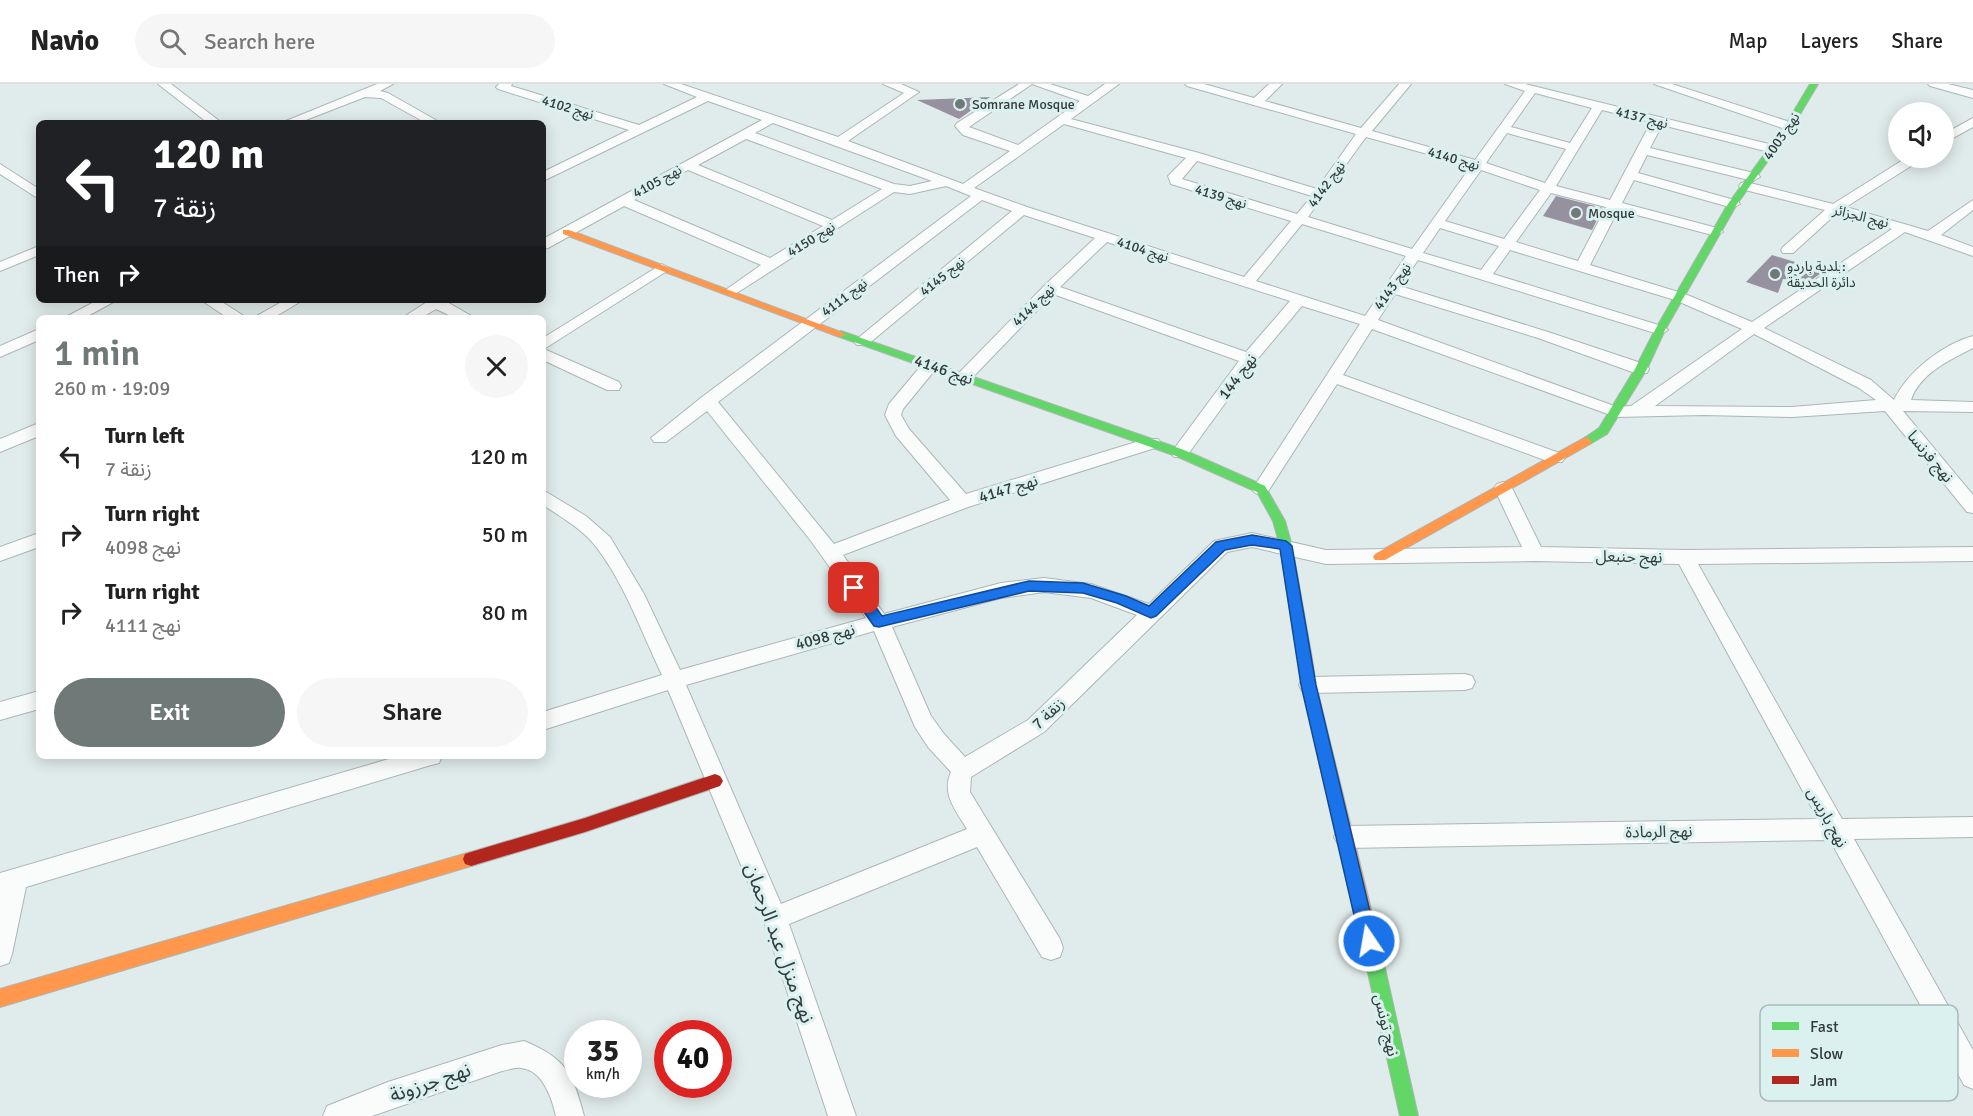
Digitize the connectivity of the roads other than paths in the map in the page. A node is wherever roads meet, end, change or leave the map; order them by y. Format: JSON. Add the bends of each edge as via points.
{"nodes":[{"id":1,"x":164,"y":84,"type":"edge"},
{"id":2,"x":353,"y":84,"type":"edge"},
{"id":3,"x":387,"y":84,"type":"edge"},
{"id":4,"x":506,"y":84,"type":"edge"},
{"id":5,"x":670,"y":84,"type":"edge"},
{"id":6,"x":889,"y":84,"type":"edge"},
{"id":7,"x":1027,"y":84,"type":"edge"},
{"id":8,"x":1038,"y":84,"type":"edge"},
{"id":9,"x":1113,"y":84,"type":"edge"},
{"id":10,"x":1191,"y":84,"type":"edge"},
{"id":11,"x":1276,"y":84,"type":"edge"},
{"id":12,"x":1405,"y":84,"type":"edge"},
{"id":13,"x":1510,"y":84,"type":"edge"},
{"id":14,"x":1660,"y":84,"type":"edge"},
{"id":15,"x":1814,"y":84,"type":"edge"},
{"id":16,"x":1935,"y":84,"type":"edge"},
{"id":17,"x":1532,"y":89,"type":"junction"},
{"id":18,"x":364,"y":93,"type":"junction"},
{"id":19,"x":1973,"y":94,"type":"edge"},
{"id":20,"x":707,"y":97,"type":"junction"},
{"id":21,"x":1088,"y":100,"type":"junction"},
{"id":22,"x":1256,"y":102,"type":"junction"},
{"id":23,"x":1599,"y":106,"type":"junction"},
{"id":24,"x":772,"y":119,"type":"junction"},
{"id":25,"x":212,"y":120,"type":"edge"},
{"id":26,"x":295,"y":120,"type":"edge"},
{"id":27,"x":430,"y":120,"type":"edge"},
{"id":28,"x":1061,"y":120,"type":"junction"},
{"id":29,"x":1658,"y":121,"type":"junction"},
{"id":30,"x":1973,"y":122,"type":"edge"},
{"id":31,"x":1789,"y":126,"type":"junction"},
{"id":32,"x":638,"y":129,"type":"junction"},
{"id":33,"x":1505,"y":129,"type":"junction"},
{"id":34,"x":1363,"y":133,"type":"junction"},
{"id":35,"x":1954,"y":133,"type":"edge"},
{"id":36,"x":745,"y":134,"type":"junction"},
{"id":37,"x":839,"y":142,"type":"junction"},
{"id":38,"x":1572,"y":147,"type":"junction"},
{"id":39,"x":1773,"y":148,"type":"junction"},
{"id":40,"x":1019,"y":150,"type":"junction"},
{"id":41,"x":1644,"y":150,"type":"junction"},
{"id":42,"x":1195,"y":156,"type":"junction"},
{"id":43,"x":687,"y":165,"type":"junction"},
{"id":44,"x":1480,"y":165,"type":"junction"},
{"id":45,"x":0,"y":168,"type":"edge"},
{"id":46,"x":1898,"y":168,"type":"edge"},
{"id":47,"x":546,"y":175,"type":"edge"},
{"id":48,"x":1632,"y":175,"type":"junction"},
{"id":49,"x":1749,"y":181,"type":"junction"},
{"id":50,"x":947,"y":182,"type":"junction"},
{"id":51,"x":892,"y":188,"type":"junction"},
{"id":52,"x":1548,"y":188,"type":"junction"},
{"id":53,"x":964,"y":189,"type":"junction"},
{"id":54,"x":36,"y":194,"type":"edge"},
{"id":55,"x":1320,"y":194,"type":"junction"},
{"id":56,"x":980,"y":195,"type":"junction"},
{"id":57,"x":622,"y":200,"type":"junction"},
{"id":58,"x":1733,"y":204,"type":"junction"},
{"id":59,"x":1973,"y":204,"type":"edge"},
{"id":60,"x":1616,"y":205,"type":"junction"},
{"id":61,"x":1834,"y":209,"type":"junction"},
{"id":62,"x":1022,"y":210,"type":"junction"},
{"id":63,"x":1299,"y":220,"type":"junction"},
{"id":64,"x":1438,"y":223,"type":"junction"},
{"id":65,"x":833,"y":225,"type":"junction"},
{"id":66,"x":1904,"y":227,"type":"junction"},
{"id":67,"x":566,"y":232,"type":"junction"},
{"id":68,"x":1716,"y":232,"type":"junction"},
{"id":69,"x":1932,"y":235,"type":"junction"},
{"id":70,"x":1104,"y":237,"type":"junction"},
{"id":71,"x":546,"y":243,"type":"edge"},
{"id":72,"x":1508,"y":245,"type":"junction"},
{"id":73,"x":1788,"y":250,"type":"dead end"},
{"id":74,"x":36,"y":251,"type":"edge"},
{"id":75,"x":1973,"y":252,"type":"edge"},
{"id":76,"x":1415,"y":253,"type":"junction"},
{"id":77,"x":771,"y":264,"type":"junction"},
{"id":78,"x":0,"y":267,"type":"edge"},
{"id":79,"x":1582,"y":267,"type":"junction"},
{"id":80,"x":662,"y":268,"type":"junction"},
{"id":81,"x":1485,"y":275,"type":"junction"},
{"id":82,"x":1247,"y":283,"type":"junction"},
{"id":83,"x":1050,"y":288,"type":"junction"},
{"id":84,"x":1391,"y":288,"type":"junction"},
{"id":85,"x":732,"y":292,"type":"junction"},
{"id":86,"x":1680,"y":297,"type":"junction"},
{"id":87,"x":1298,"y":301,"type":"junction"},
{"id":88,"x":104,"y":303,"type":"edge"},
{"id":89,"x":213,"y":303,"type":"edge"},
{"id":90,"x":290,"y":303,"type":"edge"},
{"id":91,"x":437,"y":303,"type":"edge"},
{"id":92,"x":441,"y":303,"type":"edge"},
{"id":93,"x":78,"y":315,"type":"edge"},
{"id":94,"x":234,"y":315,"type":"edge"},
{"id":95,"x":267,"y":315,"type":"edge"},
{"id":96,"x":415,"y":315,"type":"edge"},
{"id":97,"x":462,"y":315,"type":"edge"},
{"id":98,"x":1368,"y":322,"type":"junction"},
{"id":99,"x":809,"y":323,"type":"junction"},
{"id":100,"x":1754,"y":328,"type":"junction"},
{"id":101,"x":1660,"y":330,"type":"junction"},
{"id":102,"x":36,"y":335,"type":"edge"},
{"id":103,"x":1973,"y":341,"type":"edge"},
{"id":104,"x":862,"y":342,"type":"junction"},
{"id":105,"x":546,"y":343,"type":"edge"},
{"id":106,"x":0,"y":352,"type":"edge"},
{"id":107,"x":546,"y":355,"type":"edge"},
{"id":108,"x":1249,"y":359,"type":"junction"},
{"id":109,"x":931,"y":365,"type":"junction"},
{"id":110,"x":1641,"y":369,"type":"junction"},
{"id":111,"x":964,"y":376,"type":"junction"},
{"id":112,"x":1333,"y":377,"type":"junction"},
{"id":113,"x":613,"y":386,"type":"dead end"},
{"id":114,"x":708,"y":401,"type":"junction"},
{"id":115,"x":1895,"y":405,"type":"junction"},
{"id":116,"x":1973,"y":407,"type":"edge"},
{"id":117,"x":1636,"y":411,"type":"junction"},
{"id":118,"x":1616,"y":412,"type":"junction"},
{"id":119,"x":36,"y":430,"type":"edge"},
{"id":120,"x":660,"y":438,"type":"dead end"},
{"id":121,"x":1152,"y":443,"type":"junction"},
{"id":122,"x":0,"y":446,"type":"edge"},
{"id":123,"x":1180,"y":453,"type":"junction"},
{"id":124,"x":1556,"y":458,"type":"junction"},
{"id":125,"x":1503,"y":488,"type":"junction"},
{"id":126,"x":1261,"y":489,"type":"junction"},
{"id":127,"x":546,"y":498,"type":"edge"},
{"id":128,"x":962,"y":502,"type":"junction"},
{"id":129,"x":1973,"y":507,"type":"edge"},
{"id":130,"x":36,"y":541,"type":"edge"},
{"id":131,"x":1286,"y":546,"type":"junction"},
{"id":132,"x":829,"y":553,"type":"junction"},
{"id":133,"x":0,"y":554,"type":"edge"},
{"id":134,"x":1535,"y":554,"type":"junction"},
{"id":135,"x":1973,"y":554,"type":"edge"},
{"id":136,"x":1380,"y":557,"type":"junction"},
{"id":137,"x":1685,"y":557,"type":"junction"},
{"id":138,"x":1151,"y":613,"type":"junction"},
{"id":139,"x":879,"y":622,"type":"junction"},
{"id":140,"x":674,"y":680,"type":"junction"},
{"id":141,"x":1465,"y":682,"type":"dead end"},
{"id":142,"x":1309,"y":685,"type":"junction"},
{"id":143,"x":36,"y":701,"type":"edge"},
{"id":144,"x":0,"y":711,"type":"edge"},
{"id":145,"x":546,"y":720,"type":"edge"},
{"id":146,"x":420,"y":759,"type":"edge"},
{"id":147,"x":963,"y":770,"type":"junction"},
{"id":148,"x":713,"y":776,"type":"junction"},
{"id":149,"x":1973,"y":827,"type":"edge"},
{"id":150,"x":1834,"y":828,"type":"junction"},
{"id":151,"x":982,"y":834,"type":"junction"},
{"id":152,"x":1346,"y":837,"type":"junction"},
{"id":153,"x":8,"y":882,"type":"edge"},
{"id":154,"x":775,"y":918,"type":"junction"},
{"id":155,"x":1051,"y":948,"type":"dead end"},
{"id":156,"x":0,"y":954,"type":"edge"},
{"id":157,"x":0,"y":998,"type":"edge"},
{"id":158,"x":1933,"y":1005,"type":"edge"},
{"id":159,"x":1958,"y":1049,"type":"edge"},
{"id":160,"x":1973,"y":1076,"type":"edge"},
{"id":161,"x":338,"y":1116,"type":"edge"},
{"id":162,"x":570,"y":1116,"type":"edge"},
{"id":163,"x":842,"y":1116,"type":"edge"},
{"id":164,"x":1409,"y":1116,"type":"edge"}],
"edges":[{"from":1,"to":25,"type":"street"},
{"from":2,"to":18,"type":"street"},
{"from":3,"to":18,"type":"street"},
{"from":4,"to":32,"type":"street","name":"نهج 4102","via":[[502,87]]},
{"from":5,"to":20,"type":"street","name":"نهج 4104"},
{"from":6,"to":37,"type":"street","via":[[913,92]]},
{"from":7,"to":40,"type":"street","via":[[962,126],[967,132]]},
{"from":8,"to":21,"type":"street"},
{"from":9,"to":21,"type":"street"},
{"from":10,"to":22,"type":"street","name":"نهج 4140"},
{"from":11,"to":22,"type":"street"},
{"from":12,"to":34,"type":"street","name":"نهج 4142"},
{"from":13,"to":17,"type":"street","name":"نهج 4137"},
{"from":14,"to":31,"type":"street"},
{"from":15,"to":31,"type":"street","name":"نهج 4003"},
{"from":16,"to":19,"type":"street"},
{"from":17,"to":23,"type":"street","name":"نهج 4137"},
{"from":17,"to":33,"type":"street","name":"نهج 4143"},
{"from":18,"to":26,"type":"street"},
{"from":18,"to":27,"type":"street","via":[[384,95]]},
{"from":20,"to":24,"type":"street","name":"نهج 4104"},
{"from":20,"to":32,"type":"street"},
{"from":21,"to":28,"type":"street"},
{"from":22,"to":34,"type":"street","name":"نهج 4140"},
{"from":23,"to":29,"type":"street","name":"نهج 4137"},
{"from":23,"to":38,"type":"street"},
{"from":24,"to":36,"type":"street","name":"نهج 4105"},
{"from":24,"to":37,"type":"street","name":"نهج 4104"},
{"from":28,"to":40,"type":"street"},
{"from":28,"to":42,"type":"street","name":"نهج 4139"},
{"from":29,"to":39,"type":"street","name":"نهج 4137"},
{"from":29,"to":41,"type":"street"},
{"from":30,"to":35,"type":"street"},
{"from":31,"to":39,"type":"street","name":"نهج 4003"},
{"from":32,"to":47,"type":"street"},
{"from":33,"to":38,"type":"street"},
{"from":33,"to":44,"type":"street","name":"نهج 4143"},
{"from":34,"to":44,"type":"street","name":"نهج 4140"},
{"from":34,"to":55,"type":"street","name":"نهج 4142"},
{"from":36,"to":43,"type":"street","name":"نهج 4105"},
{"from":36,"to":51,"type":"street"},
{"from":37,"to":50,"type":"street","name":"نهج 4104"},
{"from":38,"to":52,"type":"street"},
{"from":39,"to":49,"type":"street","name":"نهج 4003"},
{"from":40,"to":53,"type":"street"},
{"from":41,"to":48,"type":"street"},
{"from":41,"to":49,"type":"street","name":"نهج الجزائر"},
{"from":42,"to":55,"type":"street","name":"نهج 4139"},
{"from":42,"to":63,"type":"street","name":"نهج 4139","via":[[1175,176],[1176,182]]},
{"from":43,"to":57,"type":"street","name":"نهج 4105"},
{"from":43,"to":65,"type":"street"},
{"from":44,"to":52,"type":"street","name":"نهج 4140"},
{"from":44,"to":64,"type":"street","name":"نهج 4143"},
{"from":45,"to":54,"type":"street","via":[[15,184]]},
{"from":46,"to":61,"type":"street"},
{"from":48,"to":58,"type":"street"},
{"from":48,"to":60,"type":"street"},
{"from":49,"to":58,"type":"street","name":"نهج 4003"},
{"from":49,"to":61,"type":"street","name":"نهج الجزائر"},
{"from":50,"to":51,"type":"street","via":[[910,190]]},
{"from":50,"to":53,"type":"street","name":"نهج 4104"},
{"from":51,"to":65,"type":"street","name":"نهج 4150"},
{"from":52,"to":60,"type":"street","name":"نهج 4140"},
{"from":52,"to":72,"type":"street"},
{"from":53,"to":56,"type":"street","name":"نهج 4104"},
{"from":55,"to":63,"type":"street","name":"نهج 4142"},
{"from":56,"to":62,"type":"street","name":"نهج 4104"},
{"from":56,"to":99,"type":"street","name":"نهج 4111"},
{"from":57,"to":67,"type":"street","name":"نهج 4105"},
{"from":57,"to":77,"type":"street"},
{"from":58,"to":68,"type":"street","name":"نهج 4003"},
{"from":59,"to":69,"type":"street"},
{"from":60,"to":68,"type":"street","name":"نهج 4140"},
{"from":60,"to":79,"type":"street"},
{"from":61,"to":66,"type":"street","name":"نهج الجزائر"},
{"from":61,"to":73,"type":"street"},
{"from":62,"to":70,"type":"street","name":"نهج 4104"},
{"from":62,"to":104,"type":"street","name":"نهج 4145"},
{"from":63,"to":76,"type":"street"},
{"from":63,"to":82,"type":"street","name":"نهج 4142"},
{"from":64,"to":72,"type":"street","name":"نهج فرنسا"},
{"from":64,"to":76,"type":"street","name":"نهج 4143"},
{"from":65,"to":77,"type":"street","name":"نهج 4150"},
{"from":66,"to":69,"type":"street","name":"نهج الجزائر"},
{"from":66,"to":100,"type":"street"},
{"from":67,"to":71,"type":"street","name":"نهج 4105"},
{"from":67,"to":80,"type":"street","name":"نهج 4146"},
{"from":68,"to":86,"type":"street","name":"نهج 4003"},
{"from":69,"to":75,"type":"street","name":"نهج الجزائر"},
{"from":70,"to":82,"type":"street","name":"نهج 4104"},
{"from":70,"to":83,"type":"street","name":"نهج 4144"},
{"from":72,"to":79,"type":"street","name":"نهج فرنسا"},
{"from":72,"to":81,"type":"street"},
{"from":74,"to":78,"type":"street"},
{"from":76,"to":81,"type":"street"},
{"from":76,"to":84,"type":"street","name":"نهج 4143"},
{"from":77,"to":85,"type":"street","name":"نهج 4150"},
{"from":79,"to":86,"type":"street","name":"نهج فرنسا"},
{"from":80,"to":85,"type":"street","name":"نهج 4146"},
{"from":80,"to":105,"type":"street"},
{"from":81,"to":101,"type":"street"},
{"from":82,"to":87,"type":"street","name":"نهج 4104"},
{"from":83,"to":108,"type":"street"},
{"from":83,"to":111,"type":"street","name":"نهج 4144"},
{"from":84,"to":98,"type":"street","name":"نهج 4143"},
{"from":84,"to":110,"type":"street"},
{"from":85,"to":99,"type":"street","name":"نهج 4146"},
{"from":86,"to":100,"type":"street","name":"نهج فرنسا"},
{"from":86,"to":101,"type":"street","name":"نهج 4003"},
{"from":87,"to":98,"type":"street","name":"نهج 4104"},
{"from":87,"to":108,"type":"street","name":"نهج 144"},
{"from":88,"to":93,"type":"street"},
{"from":89,"to":94,"type":"street"},
{"from":90,"to":95,"type":"street"},
{"from":91,"to":96,"type":"street"},
{"from":92,"to":97,"type":"street"},
{"from":98,"to":112,"type":"street","name":"نهج 4143"},
{"from":98,"to":118,"type":"street","name":"نهج 4104"},
{"from":99,"to":104,"type":"street","name":"نهج 4146"},
{"from":99,"to":114,"type":"street","name":"نهج 4111"},
{"from":100,"to":115,"type":"street","name":"نهج فرنسا","via":[[1865,384]]},
{"from":100,"to":117,"type":"street"},
{"from":101,"to":110,"type":"street","name":"نهج 4003"},
{"from":102,"to":106,"type":"street"},
{"from":103,"to":115,"type":"street","via":[[1911,382]]},
{"from":104,"to":109,"type":"street","name":"نهج 4146"},
{"from":107,"to":113,"type":"street"},
{"from":108,"to":123,"type":"street","name":"نهج 144"},
{"from":109,"to":111,"type":"street","name":"نهج 4146"},
{"from":109,"to":128,"type":"street","name":"نهج 4147","via":[[893,415],[902,432]]},
{"from":110,"to":118,"type":"street","name":"نهج 4003"},
{"from":111,"to":121,"type":"street","name":"نهج 4146"},
{"from":112,"to":124,"type":"street"},
{"from":112,"to":126,"type":"street","name":"نهج 4143"},
{"from":114,"to":120,"type":"street","name":"نهج 4111"},
{"from":114,"to":132,"type":"street"},
{"from":115,"to":116,"type":"street"},
{"from":115,"to":117,"type":"street","via":[[1792,412]]},
{"from":115,"to":129,"type":"street","name":"نهج فرنسا"},
{"from":117,"to":118,"type":"street"},
{"from":118,"to":124,"type":"street","name":"نهج 4003","via":[[1603,431]]},
{"from":119,"to":122,"type":"street"},
{"from":121,"to":123,"type":"street","name":"نهج 4146"},
{"from":121,"to":128,"type":"street","name":"نهج 4147"},
{"from":123,"to":126,"type":"street","name":"نهج 4146"},
{"from":124,"to":125,"type":"street","name":"نهج 4003"},
{"from":125,"to":134,"type":"street"},
{"from":125,"to":136,"type":"street","name":"نهج 4003"},
{"from":126,"to":131,"type":"street","via":[[1279,521]]},
{"from":127,"to":140,"type":"street","via":[[603,542],[634,594]]},
{"from":128,"to":132,"type":"street"},
{"from":130,"to":133,"type":"street"},
{"from":131,"to":136,"type":"street","name":"نهج حنبعل","via":[[1326,557]]},
{"from":131,"to":138,"type":"street","name":"زنقة 7","via":[[1252,540],[1221,546]]},
{"from":131,"to":142,"type":"street","name":"نهج تونس"},
{"from":132,"to":139,"type":"street"},
{"from":134,"to":136,"type":"street","name":"نهج حنبعل"},
{"from":134,"to":137,"type":"street","name":"نهج حنبعل"},
{"from":135,"to":137,"type":"street","name":"نهج حنبعل"},
{"from":137,"to":150,"type":"street","name":"نهج باريس"},
{"from":138,"to":139,"type":"street","name":"نهج 4098","via":[[1083,588],[1029,586]]},
{"from":138,"to":147,"type":"street","name":"زنقة 7","via":[[1036,726]]},
{"from":139,"to":140,"type":"street","name":"نهج 4098"},
{"from":139,"to":147,"type":"street","via":[[924,722],[937,744]]},
{"from":140,"to":145,"type":"street","name":"نهج 4098"},
{"from":140,"to":148,"type":"street"},
{"from":141,"to":142,"type":"street"},
{"from":142,"to":152,"type":"street","name":"نهج تونس"},
{"from":143,"to":144,"type":"street"},
{"from":146,"to":153,"type":"street"},
{"from":147,"to":151,"type":"street","via":[[957,787]]},
{"from":148,"to":154,"type":"street","name":"نهج منزل عبد الرحمان"},
{"from":148,"to":157,"type":"street","via":[[585,825]]},
{"from":149,"to":150,"type":"street","name":"نهج الرمادة"},
{"from":150,"to":152,"type":"street","name":"نهج الرمادة"},
{"from":150,"to":158,"type":"street","name":"نهج باريس"},
{"from":151,"to":154,"type":"street"},
{"from":151,"to":155,"type":"street"},
{"from":152,"to":164,"type":"street","name":"نهج تونس"},
{"from":153,"to":156,"type":"street"},
{"from":154,"to":163,"type":"street","name":"نهج منزل عبد الرحمان"},
{"from":159,"to":160,"type":"street","name":"نهج باريس"},
{"from":161,"to":162,"type":"street","name":"نهج جرزونة","via":[[388,1096],[524,1054],[544,1065],[562,1085]]}]}
